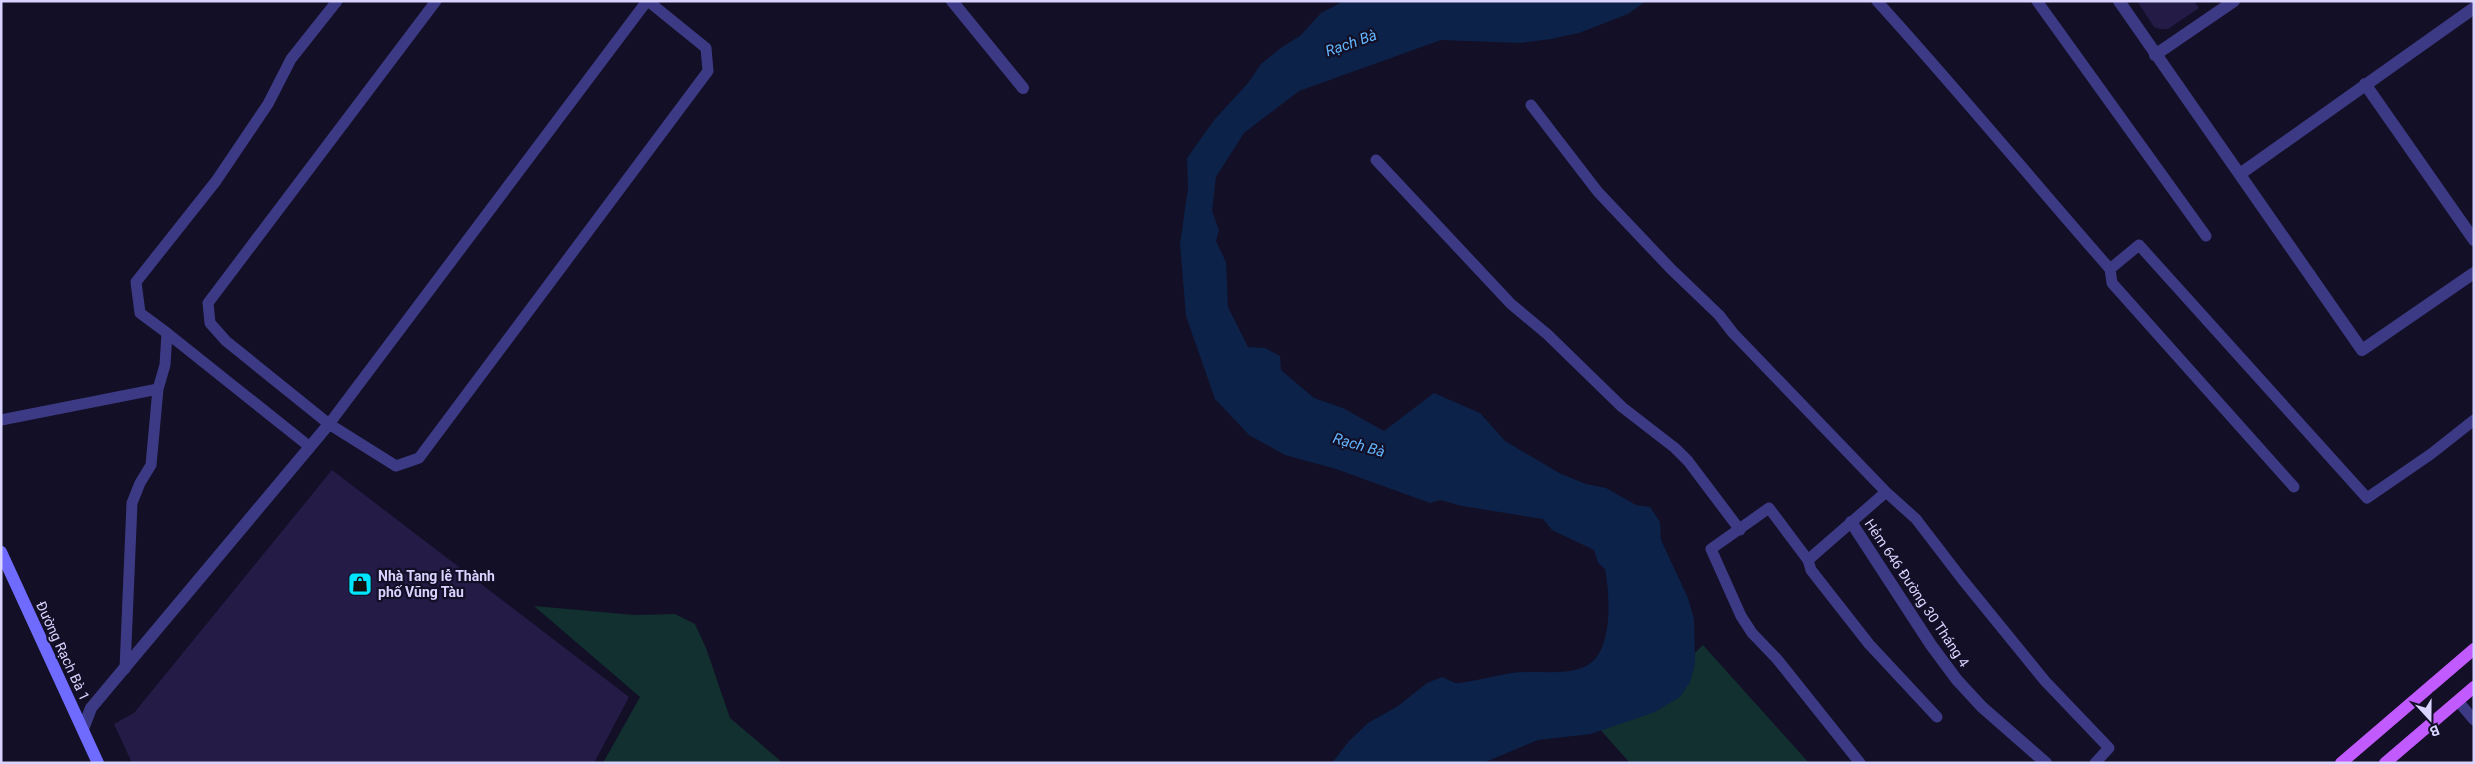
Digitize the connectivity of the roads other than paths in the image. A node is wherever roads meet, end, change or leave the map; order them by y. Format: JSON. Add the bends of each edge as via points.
{"nodes":[{"id":1,"x":337,"y":1,"type":"edge"},
{"id":2,"x":436,"y":1,"type":"edge"},
{"id":3,"x":647,"y":1,"type":"edge"},
{"id":4,"x":952,"y":1,"type":"edge"},
{"id":5,"x":1878,"y":1,"type":"edge"},
{"id":6,"x":2037,"y":1,"type":"edge"},
{"id":7,"x":2119,"y":1,"type":"edge"},
{"id":8,"x":2234,"y":1,"type":"edge"},
{"id":9,"x":2474,"y":8,"type":"edge"},
{"id":10,"x":2155,"y":56,"type":"junction"},
{"id":11,"x":2365,"y":84,"type":"junction"},
{"id":12,"x":1023,"y":88,"type":"dead end"},
{"id":13,"x":1531,"y":105,"type":"dead end"},
{"id":14,"x":1376,"y":160,"type":"dead end"},
{"id":15,"x":2240,"y":174,"type":"junction"},
{"id":16,"x":2206,"y":236,"type":"dead end"},
{"id":17,"x":2474,"y":240,"type":"edge"},
{"id":18,"x":2110,"y":269,"type":"junction"},
{"id":19,"x":2474,"y":272,"type":"edge"},
{"id":20,"x":167,"y":333,"type":"junction"},
{"id":21,"x":158,"y":389,"type":"junction"},
{"id":22,"x":1,"y":420,"type":"edge"},
{"id":23,"x":2474,"y":420,"type":"edge"},
{"id":24,"x":329,"y":424,"type":"junction"},
{"id":25,"x":310,"y":448,"type":"junction"},
{"id":26,"x":2294,"y":486,"type":"dead end"},
{"id":27,"x":1886,"y":492,"type":"junction"},
{"id":28,"x":1851,"y":522,"type":"junction"},
{"id":29,"x":1740,"y":530,"type":"junction"},
{"id":30,"x":1,"y":552,"type":"edge"},
{"id":31,"x":1808,"y":560,"type":"junction"},
{"id":32,"x":2474,"y":649,"type":"edge"},
{"id":33,"x":125,"y":669,"type":"junction"},
{"id":34,"x":2474,"y":687,"type":"edge"},
{"id":35,"x":2458,"y":701,"type":"junction"},
{"id":36,"x":1937,"y":717,"type":"dead end"},
{"id":37,"x":2474,"y":720,"type":"edge"},
{"id":38,"x":82,"y":729,"type":"junction"},
{"id":39,"x":98,"y":763,"type":"edge"},
{"id":40,"x":1860,"y":763,"type":"edge"},
{"id":41,"x":2046,"y":763,"type":"edge"},
{"id":42,"x":2096,"y":763,"type":"edge"},
{"id":43,"x":2341,"y":763,"type":"edge"},
{"id":44,"x":2385,"y":763,"type":"edge"}],
"edges":[{"from":1,"to":20,"type":"lane","via":[[291,59],[268,104],[216,181],[136,282],[140,313]]},
{"from":2,"to":24,"type":"lane","via":[[208,302],[210,323],[226,342]]},
{"from":3,"to":24,"type":"lane"},
{"from":3,"to":24,"type":"lane","via":[[706,48],[708,71],[419,458],[396,466]]},
{"from":4,"to":12,"type":"street"},
{"from":5,"to":18,"type":"lane"},
{"from":6,"to":16,"type":"lane"},
{"from":7,"to":10,"type":"street"},
{"from":8,"to":10,"type":"street"},
{"from":9,"to":11,"type":"street"},
{"from":10,"to":15,"type":"street"},
{"from":11,"to":15,"type":"street"},
{"from":11,"to":17,"type":"street"},
{"from":13,"to":27,"type":"lane","via":[[1598,192]]},
{"from":14,"to":29,"type":"lane","via":[[1511,304],[1622,407],[1688,461]]},
{"from":15,"to":19,"type":"street","via":[[2362,350]]},
{"from":18,"to":23,"type":"lane","via":[[2139,245],[2367,498]]},
{"from":18,"to":26,"type":"lane","via":[[2112,283]]},
{"from":20,"to":21,"type":"lane"},
{"from":20,"to":25,"type":"lane"},
{"from":21,"to":22,"type":"lane"},
{"from":21,"to":33,"type":"lane","via":[[151,465],[132,503]]},
{"from":24,"to":25,"type":"street"},
{"from":25,"to":33,"type":"street"},
{"from":27,"to":28,"type":"lane"},
{"from":27,"to":42,"type":"lane","via":[[1916,519],[2045,681],[2109,748]]},
{"from":28,"to":31,"type":"lane"},
{"from":28,"to":41,"type":"street","name":"Hẻm 646 Đường 30 Tháng 4","via":[[1957,680],[1982,707]]},
{"from":29,"to":31,"type":"lane","via":[[1769,508]]},
{"from":29,"to":40,"type":"lane","via":[[1711,549],[1741,616]]},
{"from":30,"to":38,"type":"street","name":"Đường Rạch Bà 1"},
{"from":31,"to":36,"type":"lane","via":[[1811,570],[1869,644]]},
{"from":32,"to":43,"type":"main road"},
{"from":33,"to":38,"type":"street","via":[[91,708]]},
{"from":34,"to":35,"type":"main road"},
{"from":35,"to":37,"type":"lane"},
{"from":35,"to":44,"type":"main road"},
{"from":38,"to":39,"type":"street","name":"Đường Rạch Bà 1"}]}
